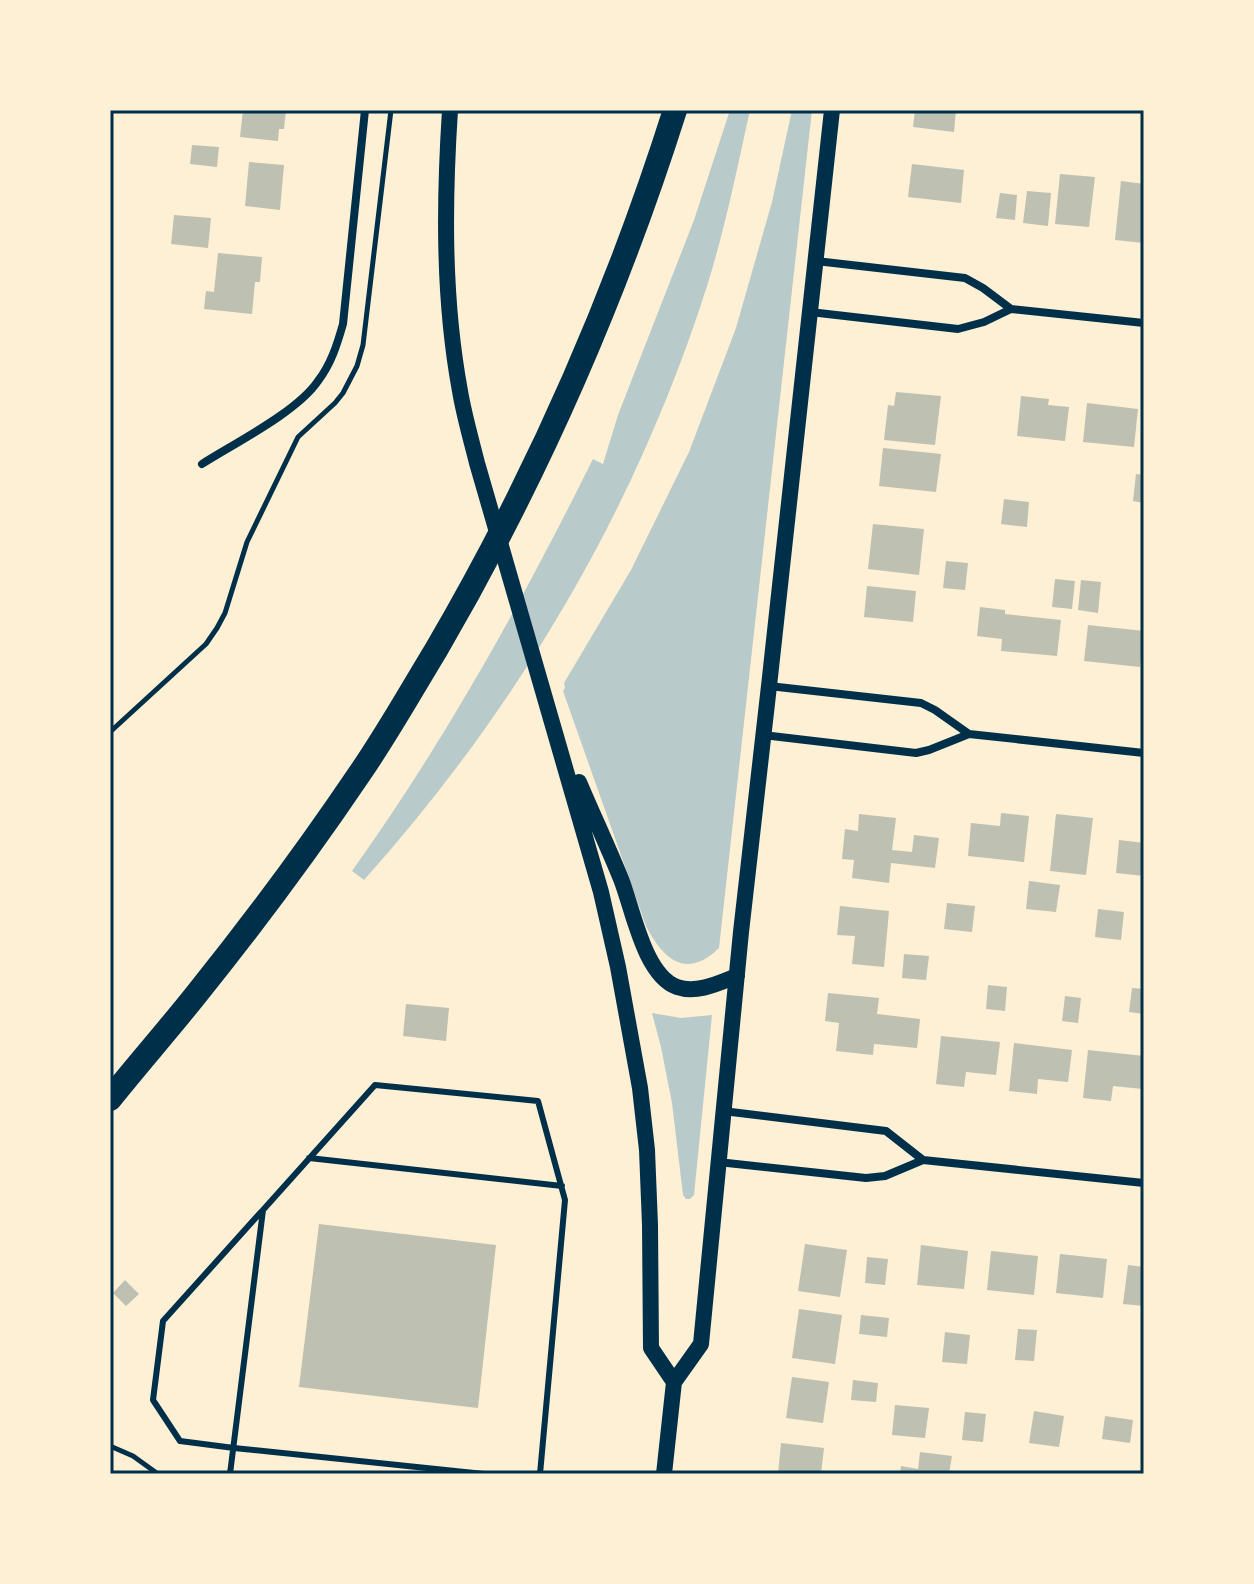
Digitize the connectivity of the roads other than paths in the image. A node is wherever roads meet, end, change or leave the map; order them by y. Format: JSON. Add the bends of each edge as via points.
{"nodes":[{"id":1,"x":365,"y":110,"type":"edge"},
{"id":2,"x":450,"y":110,"type":"edge"},
{"id":3,"x":675,"y":110,"type":"edge"},
{"id":4,"x":832,"y":110,"type":"edge"},
{"id":5,"x":815,"y":261,"type":"junction"},
{"id":6,"x":1011,"y":309,"type":"junction"},
{"id":7,"x":810,"y":312,"type":"junction"},
{"id":8,"x":1144,"y":323,"type":"edge"},
{"id":9,"x":202,"y":464,"type":"dead end"},
{"id":10,"x":769,"y":686,"type":"junction"},
{"id":11,"x":548,"y":711,"type":"junction"},
{"id":12,"x":969,"y":734,"type":"junction"},
{"id":13,"x":763,"y":735,"type":"junction"},
{"id":14,"x":1144,"y":753,"type":"edge"},
{"id":15,"x":737,"y":976,"type":"junction"},
{"id":16,"x":110,"y":1099,"type":"edge"},
{"id":17,"x":723,"y":1111,"type":"junction"},
{"id":18,"x":309,"y":1158,"type":"junction"},
{"id":19,"x":923,"y":1160,"type":"junction"},
{"id":20,"x":718,"y":1162,"type":"junction"},
{"id":21,"x":1144,"y":1183,"type":"edge"},
{"id":22,"x":562,"y":1186,"type":"junction"},
{"id":23,"x":263,"y":1210,"type":"junction"},
{"id":24,"x":674,"y":1382,"type":"junction"},
{"id":25,"x":234,"y":1448,"type":"junction"},
{"id":26,"x":230,"y":1474,"type":"edge"},
{"id":27,"x":484,"y":1474,"type":"edge"},
{"id":28,"x":540,"y":1474,"type":"edge"},
{"id":29,"x":664,"y":1474,"type":"edge"}],
"edges":[{"from":1,"to":9,"type":"street","via":[[343,324],[336,348],[316,384],[293,407]]},
{"from":2,"to":11,"type":"main road","via":[[445,184],[450,311],[460,392]]},
{"from":3,"to":16,"type":"highway","via":[[571,388],[466,599],[310,846]]},
{"from":4,"to":5,"type":"main road"},
{"from":5,"to":6,"type":"street","via":[[965,278]]},
{"from":5,"to":7,"type":"main road"},
{"from":6,"to":7,"type":"street","via":[[958,329]]},
{"from":6,"to":8,"type":"street"},
{"from":7,"to":10,"type":"main road"},
{"from":10,"to":12,"type":"street","via":[[921,703]]},
{"from":10,"to":13,"type":"main road"},
{"from":11,"to":15,"type":"main road","via":[[658,971],[685,989]]},
{"from":11,"to":24,"type":"main road","via":[[601,892],[630,1030],[647,1150],[651,1348]]},
{"from":12,"to":13,"type":"street","via":[[916,753]]},
{"from":12,"to":14,"type":"street"},
{"from":13,"to":15,"type":"main road"},
{"from":15,"to":17,"type":"main road"},
{"from":17,"to":19,"type":"street","via":[[886,1131]]},
{"from":17,"to":20,"type":"main road"},
{"from":18,"to":22,"type":"lane"},
{"from":18,"to":22,"type":"lane","via":[[375,1085],[538,1101]]},
{"from":18,"to":23,"type":"lane"},
{"from":19,"to":20,"type":"street","via":[[866,1178]]},
{"from":19,"to":21,"type":"street"},
{"from":20,"to":24,"type":"main road","via":[[701,1344]]},
{"from":22,"to":28,"type":"lane","via":[[565,1200]]},
{"from":23,"to":25,"type":"lane"},
{"from":23,"to":25,"type":"lane","via":[[163,1321],[153,1400],[180,1441]]},
{"from":24,"to":29,"type":"main road"},
{"from":25,"to":26,"type":"lane"},
{"from":25,"to":27,"type":"lane"}]}
